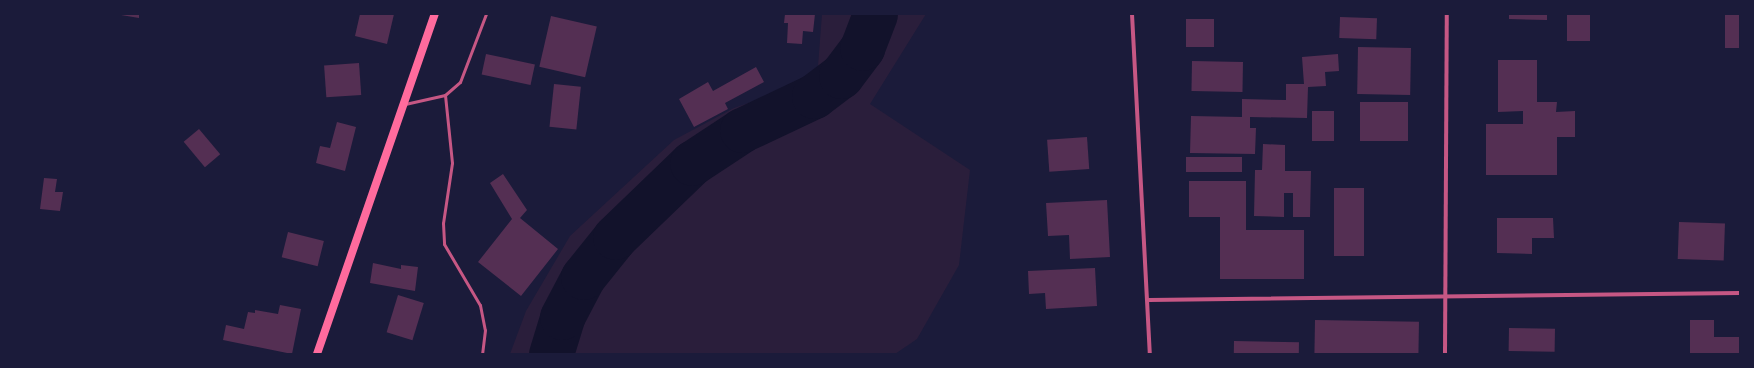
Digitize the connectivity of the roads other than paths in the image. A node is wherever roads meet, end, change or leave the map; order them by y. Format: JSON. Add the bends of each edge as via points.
{"nodes":[{"id":1,"x":435,"y":14,"type":"edge"},
{"id":2,"x":486,"y":14,"type":"edge"},
{"id":3,"x":1132,"y":14,"type":"edge"},
{"id":4,"x":1447,"y":14,"type":"edge"},
{"id":5,"x":446,"y":96,"type":"junction"},
{"id":6,"x":404,"y":104,"type":"junction"},
{"id":7,"x":1740,"y":292,"type":"edge"},
{"id":8,"x":1445,"y":296,"type":"junction"},
{"id":9,"x":1149,"y":300,"type":"junction"},
{"id":10,"x":317,"y":354,"type":"edge"},
{"id":11,"x":482,"y":354,"type":"edge"},
{"id":12,"x":1150,"y":354,"type":"edge"},
{"id":13,"x":1445,"y":354,"type":"edge"}],
"edges":[{"from":1,"to":6,"type":"main road"},
{"from":2,"to":5,"type":"lane","via":[[460,82]]},
{"from":3,"to":9,"type":"street"},
{"from":4,"to":8,"type":"street"},
{"from":5,"to":6,"type":"lane"},
{"from":5,"to":11,"type":"lane","via":[[452,163],[443,224],[444,244],[480,305],[485,330]]},
{"from":6,"to":10,"type":"main road"},
{"from":7,"to":8,"type":"street"},
{"from":8,"to":9,"type":"street"},
{"from":8,"to":13,"type":"street"},
{"from":9,"to":12,"type":"street"}]}
